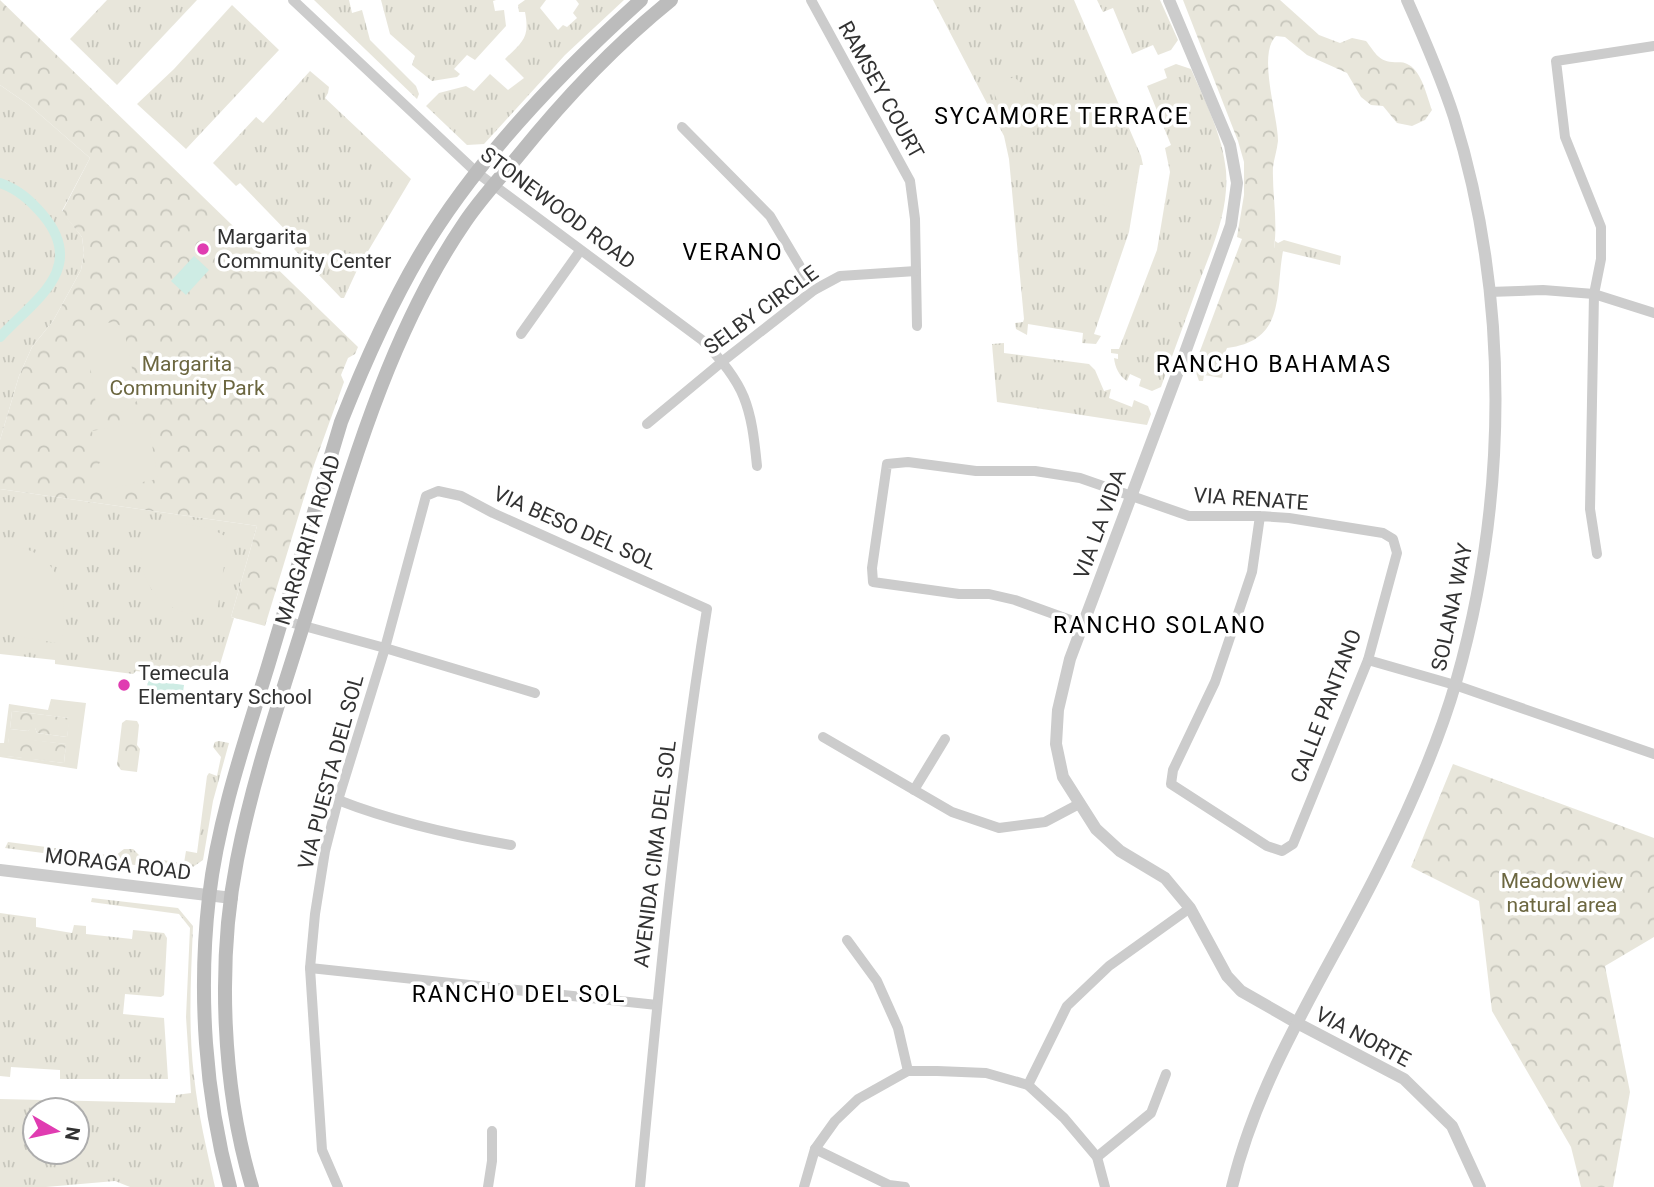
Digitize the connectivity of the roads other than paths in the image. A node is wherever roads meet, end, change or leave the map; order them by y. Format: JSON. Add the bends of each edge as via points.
{"nodes":[{"id":1,"x":293,"y":0,"type":"edge"},
{"id":2,"x":641,"y":0,"type":"edge"},
{"id":3,"x":671,"y":0,"type":"edge"},
{"id":4,"x":811,"y":0,"type":"edge"},
{"id":5,"x":1169,"y":0,"type":"edge"},
{"id":6,"x":1407,"y":0,"type":"edge"},
{"id":7,"x":1654,"y":46,"type":"edge"},
{"id":8,"x":682,"y":127,"type":"dead end"},
{"id":9,"x":476,"y":172,"type":"junction"},
{"id":10,"x":494,"y":185,"type":"junction"},
{"id":11,"x":580,"y":251,"type":"junction"},
{"id":12,"x":916,"y":271,"type":"junction"},
{"id":13,"x":814,"y":290,"type":"junction"},
{"id":14,"x":1489,"y":292,"type":"junction"},
{"id":15,"x":1594,"y":293,"type":"junction"},
{"id":16,"x":1654,"y":313,"type":"edge"},
{"id":17,"x":917,"y":326,"type":"dead end"},
{"id":18,"x":521,"y":334,"type":"dead end"},
{"id":19,"x":723,"y":361,"type":"junction"},
{"id":20,"x":647,"y":424,"type":"dead end"},
{"id":21,"x":757,"y":466,"type":"dead end"},
{"id":22,"x":1131,"y":495,"type":"junction"},
{"id":23,"x":426,"y":496,"type":"joint"},
{"id":24,"x":1260,"y":516,"type":"junction"},
{"id":25,"x":1397,"y":553,"type":"joint"},
{"id":26,"x":1597,"y":554,"type":"dead end"},
{"id":27,"x":707,"y":609,"type":"joint"},
{"id":28,"x":282,"y":620,"type":"junction"},
{"id":29,"x":304,"y":625,"type":"junction"},
{"id":30,"x":1084,"y":625,"type":"junction"},
{"id":31,"x":386,"y":648,"type":"junction"},
{"id":32,"x":1367,"y":660,"type":"junction"},
{"id":33,"x":1455,"y":685,"type":"junction"},
{"id":34,"x":535,"y":693,"type":"dead end"},
{"id":35,"x":823,"y":737,"type":"dead end"},
{"id":36,"x":945,"y":739,"type":"dead end"},
{"id":37,"x":1654,"y":754,"type":"edge"},
{"id":38,"x":914,"y":790,"type":"junction"},
{"id":39,"x":338,"y":800,"type":"junction"},
{"id":40,"x":1079,"y":804,"type":"junction"},
{"id":41,"x":510,"y":845,"type":"dead end"},
{"id":42,"x":0,"y":870,"type":"edge"},
{"id":43,"x":209,"y":895,"type":"junction"},
{"id":44,"x":232,"y":898,"type":"junction"},
{"id":45,"x":1190,"y":908,"type":"junction"},
{"id":46,"x":847,"y":940,"type":"dead end"},
{"id":47,"x":310,"y":968,"type":"junction"},
{"id":48,"x":657,"y":1005,"type":"junction"},
{"id":49,"x":1297,"y":1023,"type":"junction"},
{"id":50,"x":908,"y":1071,"type":"junction"},
{"id":51,"x":1166,"y":1074,"type":"dead end"},
{"id":52,"x":1028,"y":1085,"type":"junction"},
{"id":53,"x":492,"y":1130,"type":"dead end"},
{"id":54,"x":815,"y":1149,"type":"junction"},
{"id":55,"x":1097,"y":1157,"type":"junction"},
{"id":56,"x":230,"y":1187,"type":"edge"},
{"id":57,"x":252,"y":1187,"type":"edge"},
{"id":58,"x":338,"y":1187,"type":"edge"},
{"id":59,"x":488,"y":1187,"type":"edge"},
{"id":60,"x":640,"y":1187,"type":"edge"},
{"id":61,"x":804,"y":1187,"type":"edge"},
{"id":62,"x":905,"y":1187,"type":"edge"},
{"id":63,"x":1105,"y":1187,"type":"edge"},
{"id":64,"x":1232,"y":1187,"type":"edge"},
{"id":65,"x":1480,"y":1187,"type":"edge"}],
"edges":[{"from":1,"to":9,"type":"street","name":"STONEWOOD ROAD"},
{"from":2,"to":9,"type":"main road","name":"MARGARITA ROAD","via":[[565,72]]},
{"from":3,"to":10,"type":"main road","name":"MARGARITA ROAD","via":[[576,87]]},
{"from":4,"to":12,"type":"street","name":"RAMSEY COURT","via":[[910,181]]},
{"from":5,"to":22,"type":"street","name":"VIA LA VIDA","via":[[1230,145],[1236,202]]},
{"from":6,"to":14,"type":"street","name":"SOLANA WAY","via":[[1454,117],[1481,230]]},
{"from":7,"to":15,"type":"street","via":[[1556,61],[1565,136],[1601,227]]},
{"from":8,"to":13,"type":"street","via":[[770,216]]},
{"from":9,"to":10,"type":"street","name":"STONEWOOD ROAD"},
{"from":9,"to":28,"type":"main road","name":"MARGARITA ROAD","via":[[421,253],[360,374],[341,422]]},
{"from":10,"to":11,"type":"street","name":"STONEWOOD ROAD"},
{"from":10,"to":29,"type":"main road","name":"MARGARITA ROAD","via":[[437,270],[386,375]]},
{"from":11,"to":18,"type":"street"},
{"from":11,"to":19,"type":"street","name":"STONEWOOD ROAD","via":[[702,340]]},
{"from":12,"to":13,"type":"street","name":"SELBY CIRCLE","via":[[840,276]]},
{"from":12,"to":17,"type":"street","name":"RAMSEY COURT"},
{"from":13,"to":19,"type":"street","name":"SELBY CIRCLE"},
{"from":14,"to":15,"type":"street"},
{"from":14,"to":33,"type":"street","name":"SOLANA WAY","via":[[1494,456],[1481,570]]},
{"from":15,"to":16,"type":"street"},
{"from":15,"to":26,"type":"street","via":[[1590,509]]},
{"from":19,"to":20,"type":"street","name":"SELBY CIRCLE"},
{"from":19,"to":21,"type":"street","name":"STONEWOOD ROAD","via":[[742,388],[753,422]]},
{"from":22,"to":24,"type":"street","name":"VIA RENATE","via":[[1189,516]]},
{"from":22,"to":30,"type":"street","name":"VIA LA VIDA"},
{"from":22,"to":30,"type":"street","name":"VIA RENATE","via":[[1080,478],[1035,471],[887,464],[873,582],[989,594]]},
{"from":23,"to":27,"type":"street","name":"VIA BESO DEL SOL","via":[[438,491],[461,496]]},
{"from":23,"to":31,"type":"street","name":"VIA PUESTA DEL SOL"},
{"from":24,"to":25,"type":"street","name":"VIA RENATE","via":[[1383,533],[1393,539]]},
{"from":24,"to":32,"type":"street","name":"CALLE PANTANO","via":[[1252,572],[1215,682],[1173,769],[1171,784],[1282,851],[1293,844]]},
{"from":25,"to":32,"type":"street","name":"CALLE PANTANO"},
{"from":27,"to":48,"type":"street","name":"AVENIDA CIMA DEL SOL"},
{"from":28,"to":29,"type":"street"},
{"from":28,"to":43,"type":"main road","name":"MARGARITA ROAD","via":[[229,799]]},
{"from":29,"to":31,"type":"street"},
{"from":29,"to":44,"type":"main road","name":"MARGARITA ROAD","via":[[254,790]]},
{"from":30,"to":40,"type":"street","name":"VIA LA VIDA","via":[[1070,659],[1058,710],[1056,744],[1063,777]]},
{"from":31,"to":34,"type":"street"},
{"from":31,"to":39,"type":"street","name":"VIA PUESTA DEL SOL"},
{"from":32,"to":33,"type":"street"},
{"from":33,"to":37,"type":"street"},
{"from":33,"to":49,"type":"street","name":"SOLANA WAY","via":[[1428,764],[1382,863]]},
{"from":35,"to":38,"type":"street"},
{"from":36,"to":38,"type":"street"},
{"from":38,"to":40,"type":"street","via":[[952,812],[999,828],[1045,822]]},
{"from":39,"to":41,"type":"street","via":[[451,835]]},
{"from":39,"to":47,"type":"street","name":"VIA PUESTA DEL SOL","via":[[325,851]]},
{"from":40,"to":45,"type":"street","name":"VIA LA VIDA","via":[[1096,830],[1164,878]]},
{"from":42,"to":43,"type":"street","name":"MORAGA ROAD"},
{"from":43,"to":44,"type":"street","name":"MORAGA ROAD"},
{"from":43,"to":56,"type":"main road","name":"MARGARITA ROAD","via":[[206,1034],[211,1098]]},
{"from":44,"to":57,"type":"main road","name":"MARGARITA ROAD","via":[[226,1028],[232,1094]]},
{"from":45,"to":49,"type":"street","name":"VIA LA VIDA","via":[[1227,976],[1241,991]]},
{"from":45,"to":52,"type":"street","via":[[1109,966],[1068,1006]]},
{"from":46,"to":50,"type":"street","via":[[877,981],[898,1027]]},
{"from":47,"to":48,"type":"street"},
{"from":47,"to":58,"type":"street","name":"VIA PUESTA DEL SOL","via":[[322,1150]]},
{"from":48,"to":60,"type":"street","name":"AVENIDA CIMA DEL SOL"},
{"from":49,"to":64,"type":"street","name":"SOLANA WAY","via":[[1255,1112]]},
{"from":49,"to":65,"type":"street","name":"VIA NORTE","via":[[1404,1079],[1452,1126]]},
{"from":50,"to":52,"type":"street","via":[[986,1073]]},
{"from":50,"to":54,"type":"street","via":[[858,1099]]},
{"from":51,"to":55,"type":"street","via":[[1151,1112]]},
{"from":52,"to":55,"type":"street"},
{"from":53,"to":59,"type":"street"},
{"from":54,"to":61,"type":"street"},
{"from":54,"to":62,"type":"street","via":[[889,1185]]},
{"from":55,"to":63,"type":"street"}]}
